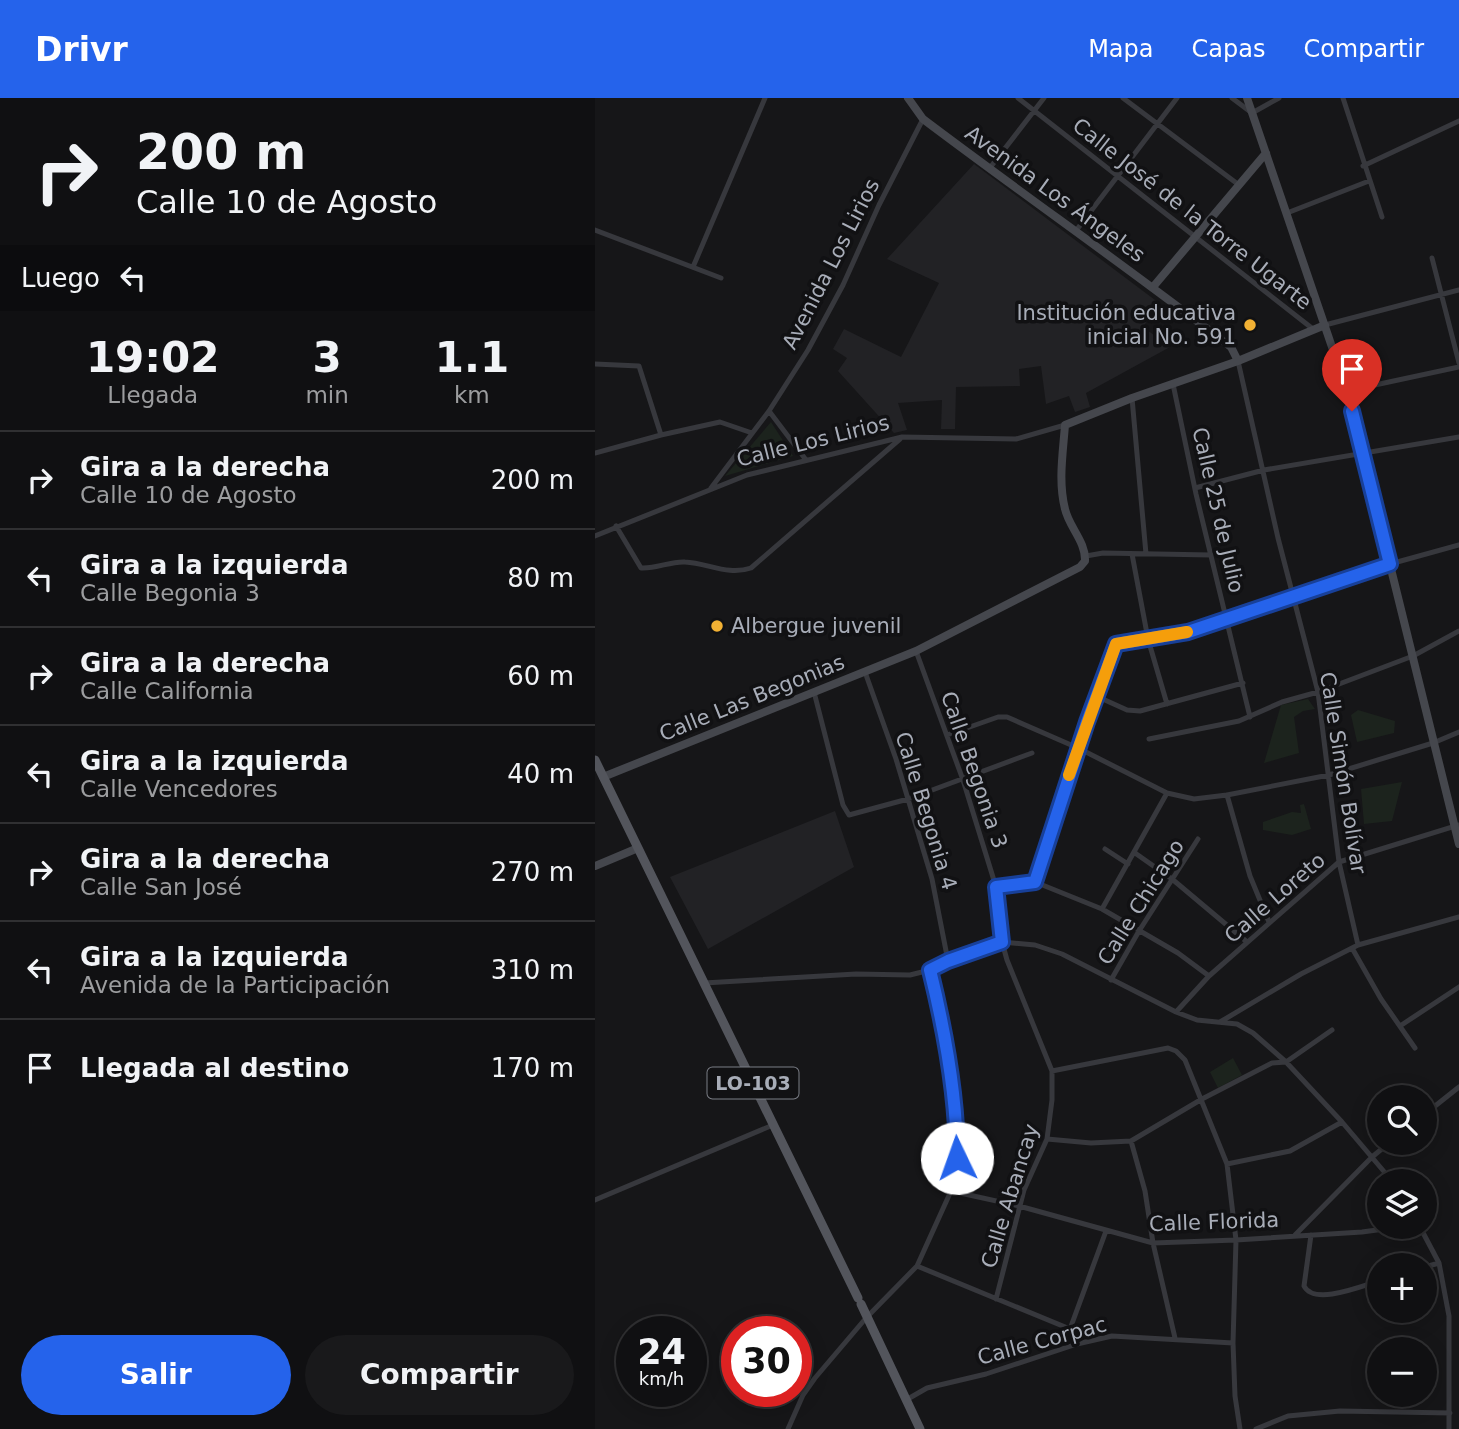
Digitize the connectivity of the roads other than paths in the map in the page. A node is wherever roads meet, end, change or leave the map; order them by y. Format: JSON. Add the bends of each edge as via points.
{"nodes":[{"id":1,"x":765,"y":98,"type":"edge"},
{"id":2,"x":908,"y":98,"type":"edge"},
{"id":3,"x":920,"y":98,"type":"edge"},
{"id":4,"x":1018,"y":98,"type":"edge"},
{"id":5,"x":1044,"y":98,"type":"edge"},
{"id":6,"x":1123,"y":98,"type":"edge"},
{"id":7,"x":1177,"y":98,"type":"edge"},
{"id":8,"x":1232,"y":98,"type":"edge"},
{"id":9,"x":1247,"y":98,"type":"edge"},
{"id":10,"x":1279,"y":98,"type":"edge"},
{"id":11,"x":1343,"y":98,"type":"edge"},
{"id":12,"x":914,"y":106,"type":"junction"},
{"id":13,"x":1035,"y":110,"type":"junction"},
{"id":14,"x":1252,"y":113,"type":"junction"},
{"id":15,"x":923,"y":119,"type":"junction"},
{"id":16,"x":1459,"y":121,"type":"edge"},
{"id":17,"x":1158,"y":123,"type":"junction"},
{"id":18,"x":1266,"y":153,"type":"junction"},
{"id":19,"x":1363,"y":166,"type":"junction"},
{"id":20,"x":989,"y":169,"type":"junction"},
{"id":21,"x":1119,"y":175,"type":"junction"},
{"id":22,"x":1369,"y":181,"type":"junction"},
{"id":23,"x":1239,"y":185,"type":"junction"},
{"id":24,"x":1287,"y":213,"type":"junction"},
{"id":25,"x":1382,"y":217,"type":"dead end"},
{"id":26,"x":595,"y":230,"type":"edge"},
{"id":27,"x":1075,"y":232,"type":"junction"},
{"id":28,"x":1196,"y":236,"type":"junction"},
{"id":29,"x":1432,"y":258,"type":"dead end"},
{"id":30,"x":693,"y":267,"type":"junction"},
{"id":31,"x":721,"y":278,"type":"dead end"},
{"id":32,"x":1153,"y":287,"type":"junction"},
{"id":33,"x":1459,"y":290,"type":"edge"},
{"id":34,"x":1442,"y":293,"type":"junction"},
{"id":35,"x":1325,"y":325,"type":"junction"},
{"id":36,"x":1313,"y":329,"type":"junction"},
{"id":37,"x":1238,"y":360,"type":"junction"},
{"id":38,"x":595,"y":363,"type":"edge"},
{"id":39,"x":1459,"y":365,"type":"edge"},
{"id":40,"x":1173,"y":384,"type":"junction"},
{"id":41,"x":1347,"y":391,"type":"junction"},
{"id":42,"x":1132,"y":398,"type":"junction"},
{"id":43,"x":769,"y":411,"type":"junction"},
{"id":44,"x":1065,"y":425,"type":"junction"},
{"id":45,"x":752,"y":433,"type":"junction"},
{"id":46,"x":661,"y":435,"type":"junction"},
{"id":47,"x":902,"y":436,"type":"junction"},
{"id":48,"x":1459,"y":437,"type":"edge"},
{"id":49,"x":1363,"y":451,"type":"junction"},
{"id":50,"x":595,"y":453,"type":"edge"},
{"id":51,"x":806,"y":460,"type":"junction"},
{"id":52,"x":1264,"y":470,"type":"junction"},
{"id":53,"x":711,"y":488,"type":"junction"},
{"id":54,"x":1195,"y":488,"type":"junction"},
{"id":55,"x":616,"y":526,"type":"junction"},
{"id":56,"x":595,"y":536,"type":"edge"},
{"id":57,"x":1459,"y":545,"type":"edge"},
{"id":58,"x":1132,"y":554,"type":"junction"},
{"id":59,"x":1146,"y":554,"type":"junction"},
{"id":60,"x":1211,"y":555,"type":"junction"},
{"id":61,"x":1086,"y":556,"type":"junction"},
{"id":62,"x":1390,"y":564,"type":"junction"},
{"id":63,"x":1294,"y":598,"type":"junction"},
{"id":64,"x":1228,"y":619,"type":"junction"},
{"id":65,"x":1459,"y":631,"type":"edge"},
{"id":66,"x":1148,"y":639,"type":"junction"},
{"id":67,"x":916,"y":651,"type":"junction"},
{"id":68,"x":1413,"y":656,"type":"junction"},
{"id":69,"x":865,"y":672,"type":"junction"},
{"id":70,"x":1243,"y":683,"type":"junction"},
{"id":71,"x":813,"y":691,"type":"junction"},
{"id":72,"x":1318,"y":692,"type":"junction"},
{"id":73,"x":1096,"y":696,"type":"junction"},
{"id":74,"x":1167,"y":704,"type":"junction"},
{"id":75,"x":1250,"y":717,"type":"junction"},
{"id":76,"x":1459,"y":732,"type":"edge"},
{"id":77,"x":947,"y":736,"type":"junction"},
{"id":78,"x":1149,"y":739,"type":"dead end"},
{"id":79,"x":1433,"y":743,"type":"junction"},
{"id":80,"x":1078,"y":748,"type":"junction"},
{"id":81,"x":1032,"y":753,"type":"dead end"},
{"id":82,"x":595,"y":760,"type":"edge"},
{"id":83,"x":1329,"y":775,"type":"junction"},
{"id":84,"x":603,"y":777,"type":"junction"},
{"id":85,"x":963,"y":780,"type":"junction"},
{"id":86,"x":1167,"y":793,"type":"junction"},
{"id":87,"x":1227,"y":795,"type":"junction"},
{"id":88,"x":908,"y":799,"type":"junction"},
{"id":89,"x":1457,"y":826,"type":"edge"},
{"id":90,"x":1198,"y":839,"type":"dead end"},
{"id":91,"x":1459,"y":844,"type":"edge"},
{"id":92,"x":638,"y":848,"type":"junction"},
{"id":93,"x":1105,"y":849,"type":"dead end"},
{"id":94,"x":1135,"y":853,"type":"junction"},
{"id":95,"x":1339,"y":862,"type":"junction"},
{"id":96,"x":1128,"y":864,"type":"junction"},
{"id":97,"x":595,"y":866,"type":"edge"},
{"id":98,"x":1172,"y":880,"type":"junction"},
{"id":99,"x":1035,"y":882,"type":"junction"},
{"id":100,"x":996,"y":887,"type":"junction"},
{"id":101,"x":1102,"y":909,"type":"junction"},
{"id":102,"x":1459,"y":916,"type":"edge"},
{"id":103,"x":1269,"y":922,"type":"junction"},
{"id":104,"x":1139,"y":931,"type":"junction"},
{"id":105,"x":1002,"y":942,"type":"junction"},
{"id":106,"x":1247,"y":942,"type":"junction"},
{"id":107,"x":1355,"y":946,"type":"junction"},
{"id":108,"x":948,"y":961,"type":"junction"},
{"id":109,"x":930,"y":970,"type":"junction"},
{"id":110,"x":1209,"y":976,"type":"junction"},
{"id":111,"x":1111,"y":980,"type":"junction"},
{"id":112,"x":704,"y":984,"type":"junction"},
{"id":113,"x":1459,"y":987,"type":"edge"},
{"id":114,"x":1176,"y":1012,"type":"junction"},
{"id":115,"x":1218,"y":1023,"type":"junction"},
{"id":116,"x":1400,"y":1026,"type":"junction"},
{"id":117,"x":1332,"y":1030,"type":"dead end"},
{"id":118,"x":1415,"y":1048,"type":"dead end"},
{"id":119,"x":1286,"y":1062,"type":"junction"},
{"id":120,"x":1052,"y":1071,"type":"junction"},
{"id":121,"x":1459,"y":1087,"type":"edge"},
{"id":122,"x":1202,"y":1099,"type":"junction"},
{"id":123,"x":1437,"y":1104,"type":"edge"},
{"id":124,"x":1342,"y":1122,"type":"junction"},
{"id":125,"x":773,"y":1125,"type":"junction"},
{"id":126,"x":1047,"y":1139,"type":"junction"},
{"id":127,"x":1131,"y":1141,"type":"junction"},
{"id":128,"x":1374,"y":1155,"type":"edge"},
{"id":129,"x":1372,"y":1157,"type":"junction"},
{"id":130,"x":1227,"y":1164,"type":"junction"},
{"id":131,"x":1382,"y":1169,"type":"edge"},
{"id":132,"x":951,"y":1191,"type":"junction"},
{"id":133,"x":595,"y":1200,"type":"edge"},
{"id":134,"x":1019,"y":1206,"type":"junction"},
{"id":135,"x":1367,"y":1230,"type":"edge"},
{"id":136,"x":1106,"y":1231,"type":"junction"},
{"id":137,"x":1295,"y":1235,"type":"junction"},
{"id":138,"x":1311,"y":1235,"type":"junction"},
{"id":139,"x":1426,"y":1239,"type":"edge"},
{"id":140,"x":1236,"y":1240,"type":"junction"},
{"id":141,"x":1153,"y":1243,"type":"junction"},
{"id":142,"x":1439,"y":1263,"type":"joint"},
{"id":143,"x":917,"y":1266,"type":"junction"},
{"id":144,"x":1367,"y":1284,"type":"edge"},
{"id":145,"x":996,"y":1299,"type":"junction"},
{"id":146,"x":866,"y":1318,"type":"junction"},
{"id":147,"x":1070,"y":1329,"type":"junction"},
{"id":148,"x":1175,"y":1338,"type":"junction"},
{"id":149,"x":1233,"y":1343,"type":"junction"},
{"id":150,"x":1077,"y":1344,"type":"junction"},
{"id":151,"x":905,"y":1400,"type":"junction"},
{"id":152,"x":1450,"y":1413,"type":"junction"},
{"id":153,"x":788,"y":1429,"type":"edge"},
{"id":154,"x":920,"y":1429,"type":"edge"},
{"id":155,"x":1240,"y":1429,"type":"edge"},
{"id":156,"x":1256,"y":1429,"type":"edge"},
{"id":157,"x":1449,"y":1429,"type":"edge"}],
"edges":[{"from":1,"to":30,"type":"street"},
{"from":2,"to":12,"type":"street","name":"Avenida Los Ángeles"},
{"from":3,"to":12,"type":"street"},
{"from":4,"to":13,"type":"street","name":"Calle José de la Torre Ugarte"},
{"from":5,"to":13,"type":"street"},
{"from":6,"to":17,"type":"street"},
{"from":7,"to":17,"type":"street"},
{"from":8,"to":14,"type":"street"},
{"from":9,"to":14,"type":"street"},
{"from":10,"to":14,"type":"street"},
{"from":11,"to":19,"type":"street"},
{"from":12,"to":15,"type":"street","name":"Avenida Los Ángeles"},
{"from":13,"to":20,"type":"street"},
{"from":13,"to":21,"type":"street","name":"Calle José de la Torre Ugarte"},
{"from":14,"to":18,"type":"street"},
{"from":15,"to":20,"type":"street","name":"Avenida Los Ángeles"},
{"from":15,"to":43,"type":"street","name":"Avenida Los Lirios","via":[[843,285]]},
{"from":16,"to":19,"type":"street"},
{"from":17,"to":21,"type":"street"},
{"from":17,"to":23,"type":"street"},
{"from":18,"to":23,"type":"street"},
{"from":18,"to":24,"type":"street"},
{"from":19,"to":22,"type":"street"},
{"from":20,"to":27,"type":"street","name":"Avenida Los Ángeles"},
{"from":21,"to":27,"type":"street"},
{"from":21,"to":28,"type":"street","name":"Calle José de la Torre Ugarte"},
{"from":22,"to":24,"type":"street"},
{"from":22,"to":25,"type":"street"},
{"from":23,"to":28,"type":"street"},
{"from":24,"to":35,"type":"street"},
{"from":26,"to":30,"type":"street"},
{"from":27,"to":32,"type":"street","name":"Avenida Los Ángeles"},
{"from":28,"to":32,"type":"street"},
{"from":28,"to":36,"type":"street","name":"Calle José de la Torre Ugarte"},
{"from":29,"to":34,"type":"street"},
{"from":30,"to":31,"type":"street"},
{"from":32,"to":37,"type":"street","name":"Avenida Los Ángeles","via":[[1231,347]]},
{"from":33,"to":34,"type":"street"},
{"from":34,"to":35,"type":"street"},
{"from":34,"to":39,"type":"street"},
{"from":35,"to":36,"type":"street","name":"Calle Los Lirios"},
{"from":35,"to":41,"type":"street"},
{"from":36,"to":37,"type":"street","name":"Calle Los Lirios"},
{"from":37,"to":40,"type":"street","name":"Calle Los Lirios"},
{"from":37,"to":52,"type":"street","name":"Calle Simón Bolívar"},
{"from":38,"to":46,"type":"street","via":[[639,366]]},
{"from":39,"to":41,"type":"street"},
{"from":40,"to":42,"type":"street","name":"Calle Los Lirios"},
{"from":40,"to":54,"type":"street","name":"Calle 25 de Julio"},
{"from":41,"to":49,"type":"street"},
{"from":42,"to":44,"type":"street","name":"Calle Los Lirios"},
{"from":42,"to":59,"type":"street"},
{"from":43,"to":45,"type":"street","name":"Avenida Los Lirios"},
{"from":43,"to":51,"type":"street"},
{"from":44,"to":47,"type":"street","name":"Calle Los Lirios","via":[[1016,439]]},
{"from":44,"to":61,"type":"street","via":[[1062,496],[1065,513]]},
{"from":45,"to":46,"type":"street","via":[[720,422]]},
{"from":45,"to":53,"type":"street","name":"Avenida Los Lirios"},
{"from":46,"to":50,"type":"street"},
{"from":47,"to":51,"type":"street","name":"Calle Los Lirios"},
{"from":47,"to":55,"type":"street","via":[[751,568],[733,571],[685,562],[641,568]]},
{"from":48,"to":49,"type":"street"},
{"from":49,"to":52,"type":"street"},
{"from":49,"to":62,"type":"street"},
{"from":51,"to":53,"type":"street","name":"Calle Los Lirios"},
{"from":52,"to":54,"type":"street"},
{"from":52,"to":63,"type":"street","name":"Calle Simón Bolívar"},
{"from":53,"to":55,"type":"street","name":"Calle Los Lirios"},
{"from":54,"to":60,"type":"street","name":"Calle 25 de Julio"},
{"from":55,"to":56,"type":"street","name":"Calle Los Lirios"},
{"from":57,"to":62,"type":"street"},
{"from":58,"to":59,"type":"street"},
{"from":58,"to":61,"type":"street"},
{"from":58,"to":66,"type":"street"},
{"from":59,"to":60,"type":"street"},
{"from":60,"to":64,"type":"street","name":"Calle 25 de Julio"},
{"from":61,"to":67,"type":"street","name":"Calle Las Begonias","via":[[1083,565],[1059,579]]},
{"from":62,"to":63,"type":"street"},
{"from":62,"to":68,"type":"street"},
{"from":63,"to":64,"type":"street"},
{"from":63,"to":72,"type":"street","name":"Calle Simón Bolívar"},
{"from":64,"to":66,"type":"street"},
{"from":64,"to":70,"type":"street","name":"Calle 25 de Julio"},
{"from":65,"to":68,"type":"street"},
{"from":66,"to":73,"type":"street","via":[[1118,642]]},
{"from":66,"to":74,"type":"street"},
{"from":67,"to":69,"type":"street","name":"Calle Las Begonias"},
{"from":67,"to":77,"type":"street","name":"Calle Begonia 3"},
{"from":68,"to":72,"type":"street"},
{"from":68,"to":79,"type":"street"},
{"from":69,"to":71,"type":"street","name":"Calle Las Begonias"},
{"from":69,"to":88,"type":"street","name":"Calle Begonia 4"},
{"from":70,"to":74,"type":"street"},
{"from":70,"to":75,"type":"street","name":"Calle 25 de Julio"},
{"from":71,"to":84,"type":"street","name":"Calle Las Begonias"},
{"from":71,"to":88,"type":"street","via":[[846,813],[855,815]]},
{"from":72,"to":75,"type":"street"},
{"from":72,"to":83,"type":"street","name":"Calle Simón Bolívar"},
{"from":73,"to":74,"type":"street","via":[[1127,710]]},
{"from":73,"to":80,"type":"street"},
{"from":75,"to":78,"type":"street"},
{"from":76,"to":79,"type":"street"},
{"from":77,"to":80,"type":"street","via":[[1002,716]]},
{"from":77,"to":85,"type":"street","name":"Calle Begonia 3"},
{"from":79,"to":83,"type":"street"},
{"from":79,"to":89,"type":"street"},
{"from":80,"to":86,"type":"street"},
{"from":80,"to":99,"type":"street"},
{"from":81,"to":85,"type":"street"},
{"from":82,"to":84,"type":"main road","number":"LO-103"},
{"from":83,"to":87,"type":"street"},
{"from":83,"to":95,"type":"street","name":"Calle Simón Bolívar"},
{"from":84,"to":92,"type":"main road","number":"LO-103"},
{"from":85,"to":88,"type":"street"},
{"from":85,"to":100,"type":"street","name":"Calle Begonia 3"},
{"from":86,"to":87,"type":"street","via":[[1194,799]]},
{"from":86,"to":94,"type":"street"},
{"from":87,"to":103,"type":"street","via":[[1250,876]]},
{"from":88,"to":108,"type":"street","name":"Calle Begonia 4","via":[[932,879]]},
{"from":89,"to":91,"type":"street"},
{"from":89,"to":95,"type":"street","name":"Calle Loreto"},
{"from":90,"to":98,"type":"street","name":"Calle Chicago"},
{"from":92,"to":97,"type":"street"},
{"from":92,"to":112,"type":"main road","number":"LO-103"},
{"from":93,"to":96,"type":"street"},
{"from":94,"to":96,"type":"street"},
{"from":94,"to":98,"type":"street"},
{"from":95,"to":103,"type":"street","name":"Calle Loreto"},
{"from":95,"to":107,"type":"street","name":"Calle Simón Bolívar"},
{"from":96,"to":101,"type":"street"},
{"from":98,"to":104,"type":"street","name":"Calle Chicago"},
{"from":98,"to":106,"type":"street"},
{"from":99,"to":100,"type":"street"},
{"from":99,"to":101,"type":"street"},
{"from":100,"to":105,"type":"street","name":"Calle Begonia 3"},
{"from":101,"to":104,"type":"street"},
{"from":102,"to":107,"type":"street"},
{"from":103,"to":106,"type":"street","name":"Calle Loreto"},
{"from":104,"to":110,"type":"street"},
{"from":104,"to":111,"type":"street","name":"Calle Chicago"},
{"from":105,"to":108,"type":"street"},
{"from":105,"to":111,"type":"street","via":[[1035,945],[1062,954]]},
{"from":105,"to":120,"type":"street","name":"Calle Abancay"},
{"from":106,"to":110,"type":"street","name":"Calle Loreto"},
{"from":107,"to":115,"type":"street"},
{"from":107,"to":116,"type":"street","name":"Calle Simón Bolívar"},
{"from":108,"to":109,"type":"street"},
{"from":109,"to":112,"type":"street","via":[[910,975]]},
{"from":109,"to":132,"type":"street","via":[[944,1024],[957,1139]]},
{"from":110,"to":114,"type":"street","name":"Calle Loreto"},
{"from":111,"to":114,"type":"street"},
{"from":112,"to":125,"type":"main road","number":"LO-103"},
{"from":113,"to":116,"type":"street"},
{"from":114,"to":115,"type":"street"},
{"from":115,"to":119,"type":"street","via":[[1237,1024],[1254,1033]]},
{"from":116,"to":118,"type":"street","name":"Calle Simón Bolívar"},
{"from":117,"to":119,"type":"street"},
{"from":119,"to":122,"type":"street","via":[[1272,1063]]},
{"from":119,"to":124,"type":"street"},
{"from":120,"to":122,"type":"street","via":[[1173,1049],[1185,1060]]},
{"from":120,"to":126,"type":"street","name":"Calle Abancay"},
{"from":121,"to":123,"type":"street"},
{"from":122,"to":127,"type":"street"},
{"from":122,"to":130,"type":"street"},
{"from":124,"to":129,"type":"street"},
{"from":124,"to":130,"type":"street","via":[[1290,1152]]},
{"from":125,"to":133,"type":"street"},
{"from":125,"to":146,"type":"main road","number":"LO-103"},
{"from":126,"to":127,"type":"street"},
{"from":126,"to":134,"type":"street","name":"Calle Abancay"},
{"from":127,"to":141,"type":"street"},
{"from":128,"to":129,"type":"street"},
{"from":129,"to":131,"type":"street"},
{"from":129,"to":137,"type":"street"},
{"from":130,"to":140,"type":"street"},
{"from":132,"to":134,"type":"street","name":"Calle Florida"},
{"from":132,"to":143,"type":"street"},
{"from":134,"to":136,"type":"street","name":"Calle Florida"},
{"from":134,"to":145,"type":"street","name":"Calle Abancay"},
{"from":135,"to":138,"type":"street","name":"Calle Florida"},
{"from":136,"to":141,"type":"street","name":"Calle Florida"},
{"from":136,"to":147,"type":"street"},
{"from":137,"to":138,"type":"street","name":"Calle Florida"},
{"from":137,"to":140,"type":"street","name":"Calle Florida"},
{"from":138,"to":144,"type":"street","via":[[1304,1286],[1308,1293],[1336,1293]]},
{"from":139,"to":142,"type":"street"},
{"from":140,"to":141,"type":"street","name":"Calle Florida"},
{"from":140,"to":149,"type":"street"},
{"from":141,"to":148,"type":"street"},
{"from":142,"to":152,"type":"street","via":[[1448,1316]]},
{"from":143,"to":145,"type":"street"},
{"from":143,"to":146,"type":"street"},
{"from":145,"to":147,"type":"street"},
{"from":146,"to":151,"type":"main road","number":"LO-103"},
{"from":146,"to":153,"type":"street","via":[[803,1395]]},
{"from":147,"to":150,"type":"street"},
{"from":148,"to":149,"type":"street","name":"Calle Corpac"},
{"from":148,"to":150,"type":"street","name":"Calle Corpac","via":[[1112,1336]]},
{"from":149,"to":155,"type":"street"},
{"from":150,"to":151,"type":"street","name":"Calle Corpac","via":[[927,1388]]},
{"from":151,"to":154,"type":"main road","number":"LO-103"},
{"from":152,"to":156,"type":"street","via":[[1340,1411],[1288,1416]]},
{"from":152,"to":157,"type":"street"}]}
